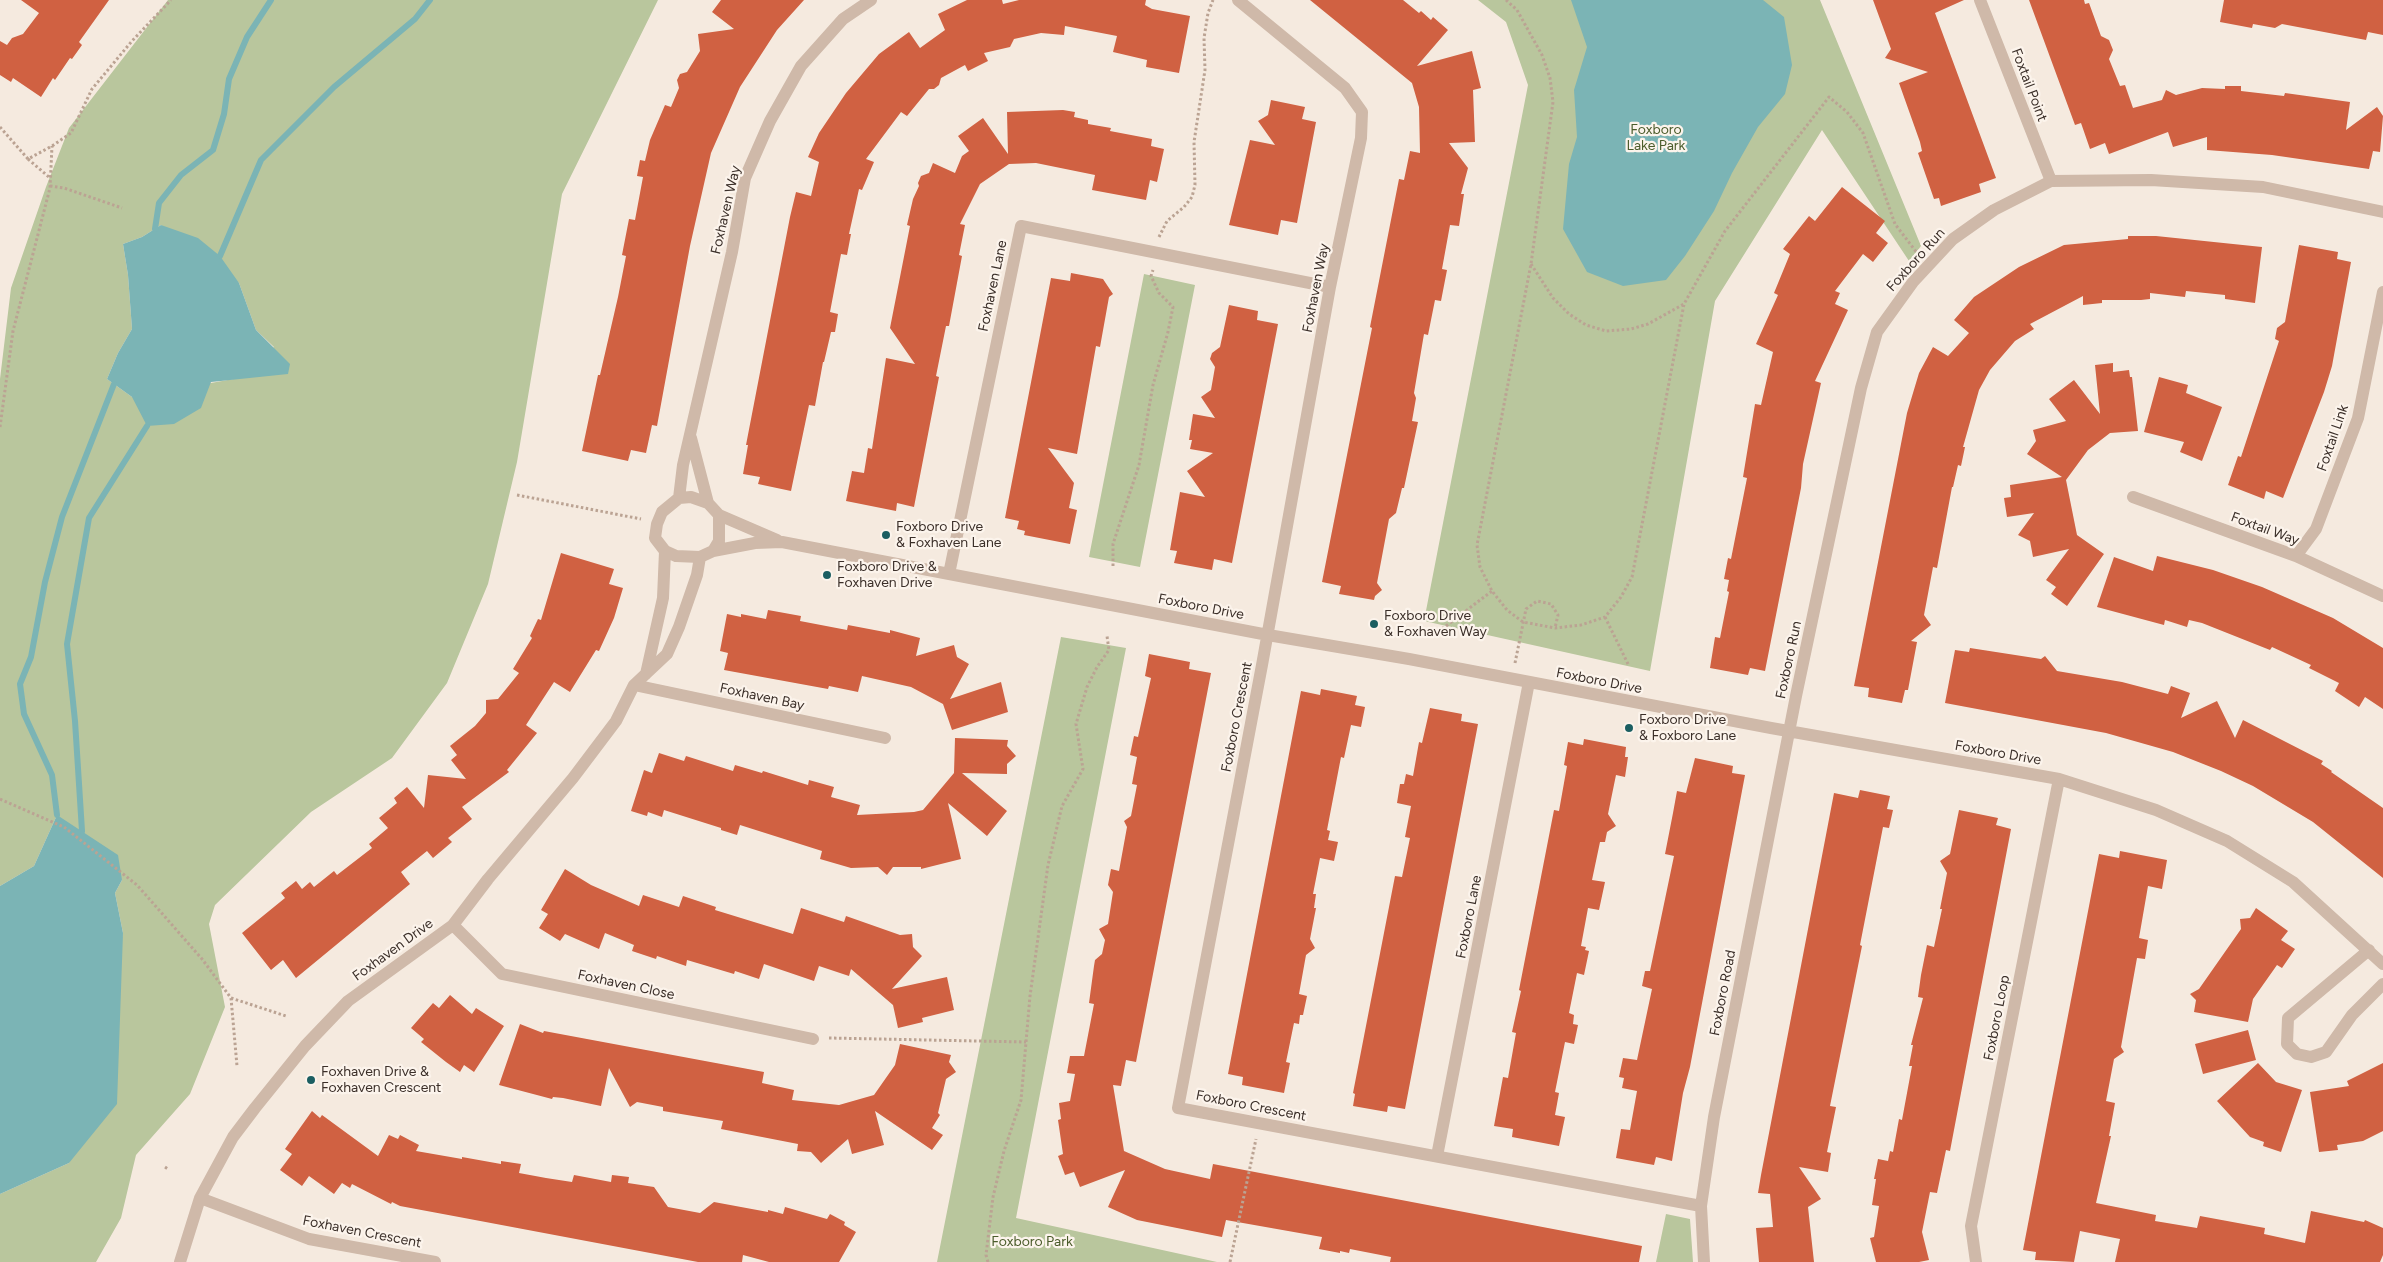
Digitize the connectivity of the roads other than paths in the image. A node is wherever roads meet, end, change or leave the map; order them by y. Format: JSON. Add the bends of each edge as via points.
{"nodes":[{"id":1,"x":871,"y":0,"type":"edge"},
{"id":2,"x":1238,"y":0,"type":"edge"},
{"id":3,"x":1980,"y":0,"type":"edge"},
{"id":4,"x":2051,"y":181,"type":"junction"},
{"id":5,"x":2383,"y":212,"type":"edge"},
{"id":6,"x":1330,"y":287,"type":"junction"},
{"id":7,"x":2383,"y":292,"type":"edge"},
{"id":8,"x":690,"y":436,"type":"junction"},
{"id":9,"x":679,"y":498,"type":"junction"},
{"id":10,"x":2133,"y":498,"type":"dead end"},
{"id":11,"x":708,"y":503,"type":"junction"},
{"id":12,"x":719,"y":515,"type":"junction"},
{"id":13,"x":782,"y":542,"type":"junction"},
{"id":14,"x":665,"y":551,"type":"junction"},
{"id":15,"x":713,"y":551,"type":"junction"},
{"id":16,"x":2296,"y":556,"type":"junction"},
{"id":17,"x":700,"y":557,"type":"junction"},
{"id":18,"x":949,"y":574,"type":"junction"},
{"id":19,"x":2383,"y":596,"type":"edge"},
{"id":20,"x":1268,"y":636,"type":"junction"},
{"id":21,"x":646,"y":674,"type":"junction"},
{"id":22,"x":1530,"y":682,"type":"junction"},
{"id":23,"x":634,"y":685,"type":"junction"},
{"id":24,"x":1790,"y":731,"type":"junction"},
{"id":25,"x":884,"y":738,"type":"dead end"},
{"id":26,"x":2059,"y":780,"type":"junction"},
{"id":27,"x":453,"y":925,"type":"junction"},
{"id":28,"x":2369,"y":950,"type":"junction"},
{"id":29,"x":2383,"y":964,"type":"edge"},
{"id":30,"x":2383,"y":984,"type":"edge"},
{"id":31,"x":813,"y":1039,"type":"road end"},
{"id":32,"x":1437,"y":1156,"type":"junction"},
{"id":33,"x":200,"y":1198,"type":"junction"},
{"id":34,"x":1701,"y":1206,"type":"junction"},
{"id":35,"x":180,"y":1262,"type":"edge"},
{"id":36,"x":434,"y":1262,"type":"edge"},
{"id":37,"x":1704,"y":1262,"type":"edge"},
{"id":38,"x":1976,"y":1262,"type":"edge"}],
"edges":[{"from":1,"to":8,"type":"street","name":"Foxhaven Way","via":[[843,19],[801,66],[770,121],[745,178],[732,252]]},
{"from":2,"to":6,"type":"street","name":"Foxhaven Way","via":[[1345,88],[1362,112],[1361,138]]},
{"from":3,"to":4,"type":"street","name":"Foxtail Point"},
{"from":4,"to":5,"type":"street","name":"Foxboro Run","via":[[2152,180],[2263,187]]},
{"from":4,"to":24,"type":"street","name":"Foxboro Run","via":[[1994,210],[1953,239],[1913,282],[1877,332],[1861,388]]},
{"from":6,"to":18,"type":"street","name":"Foxhaven Lane","via":[[1021,226]]},
{"from":6,"to":20,"type":"street","name":"Foxhaven Way"},
{"from":7,"to":16,"type":"street","name":"Foxtail Link","via":[[2358,418],[2316,528]]},
{"from":8,"to":9,"type":"street","name":"Foxhaven Way"},
{"from":8,"to":11,"type":"street","name":"Foxhaven Way"},
{"from":9,"to":11,"type":"street","via":[[691,497]]},
{"from":9,"to":14,"type":"street","via":[[662,512],[657,524],[655,538]]},
{"from":10,"to":16,"type":"street","name":"Foxtail Way"},
{"from":11,"to":12,"type":"street"},
{"from":12,"to":13,"type":"street","name":"Foxboro Drive"},
{"from":12,"to":15,"type":"street","via":[[719,541]]},
{"from":13,"to":15,"type":"street","name":"Foxboro Drive","via":[[755,543]]},
{"from":13,"to":18,"type":"street","name":"Foxboro Drive"},
{"from":14,"to":17,"type":"street","via":[[676,556]]},
{"from":14,"to":21,"type":"street","via":[[663,598]]},
{"from":15,"to":17,"type":"street"},
{"from":16,"to":19,"type":"street","name":"Foxtail Way"},
{"from":17,"to":21,"type":"street","name":"Foxhaven Drive","via":[[680,627],[667,654]]},
{"from":18,"to":20,"type":"street","name":"Foxboro Drive"},
{"from":20,"to":22,"type":"street","name":"Foxboro Drive"},
{"from":20,"to":32,"type":"street","name":"Foxboro Crescent","via":[[1178,1108]]},
{"from":21,"to":23,"type":"street","name":"Foxhaven Drive"},
{"from":22,"to":24,"type":"street","name":"Foxboro Drive"},
{"from":22,"to":32,"type":"street","name":"Foxboro Lane"},
{"from":23,"to":25,"type":"street","name":"Foxhaven Bay"},
{"from":23,"to":27,"type":"street","name":"Foxhaven Drive","via":[[616,721]]},
{"from":24,"to":26,"type":"street","name":"Foxboro Drive"},
{"from":24,"to":34,"type":"street","name":"Foxboro Road","via":[[1714,1117]]},
{"from":26,"to":28,"type":"street","name":"Foxboro Drive","via":[[2156,810],[2226,841],[2293,882]]},
{"from":26,"to":38,"type":"street","name":"Foxboro Loop","via":[[1971,1226]]},
{"from":27,"to":31,"type":"street","name":"Foxhaven Close","via":[[502,974]]},
{"from":27,"to":33,"type":"street","name":"Foxhaven Drive","via":[[348,1001],[305,1046],[233,1137]]},
{"from":28,"to":29,"type":"street","name":"Foxboro Drive"},
{"from":28,"to":30,"type":"street","via":[[2288,1018],[2287,1044],[2297,1054],[2311,1057],[2326,1052],[2352,1015]]},
{"from":32,"to":34,"type":"street","name":"Foxboro Crescent"},
{"from":33,"to":35,"type":"street","name":"Foxhaven Drive"},
{"from":33,"to":36,"type":"street","name":"Foxhaven Crescent","via":[[309,1239]]},
{"from":34,"to":37,"type":"street","name":"Foxboro Road"}]}
